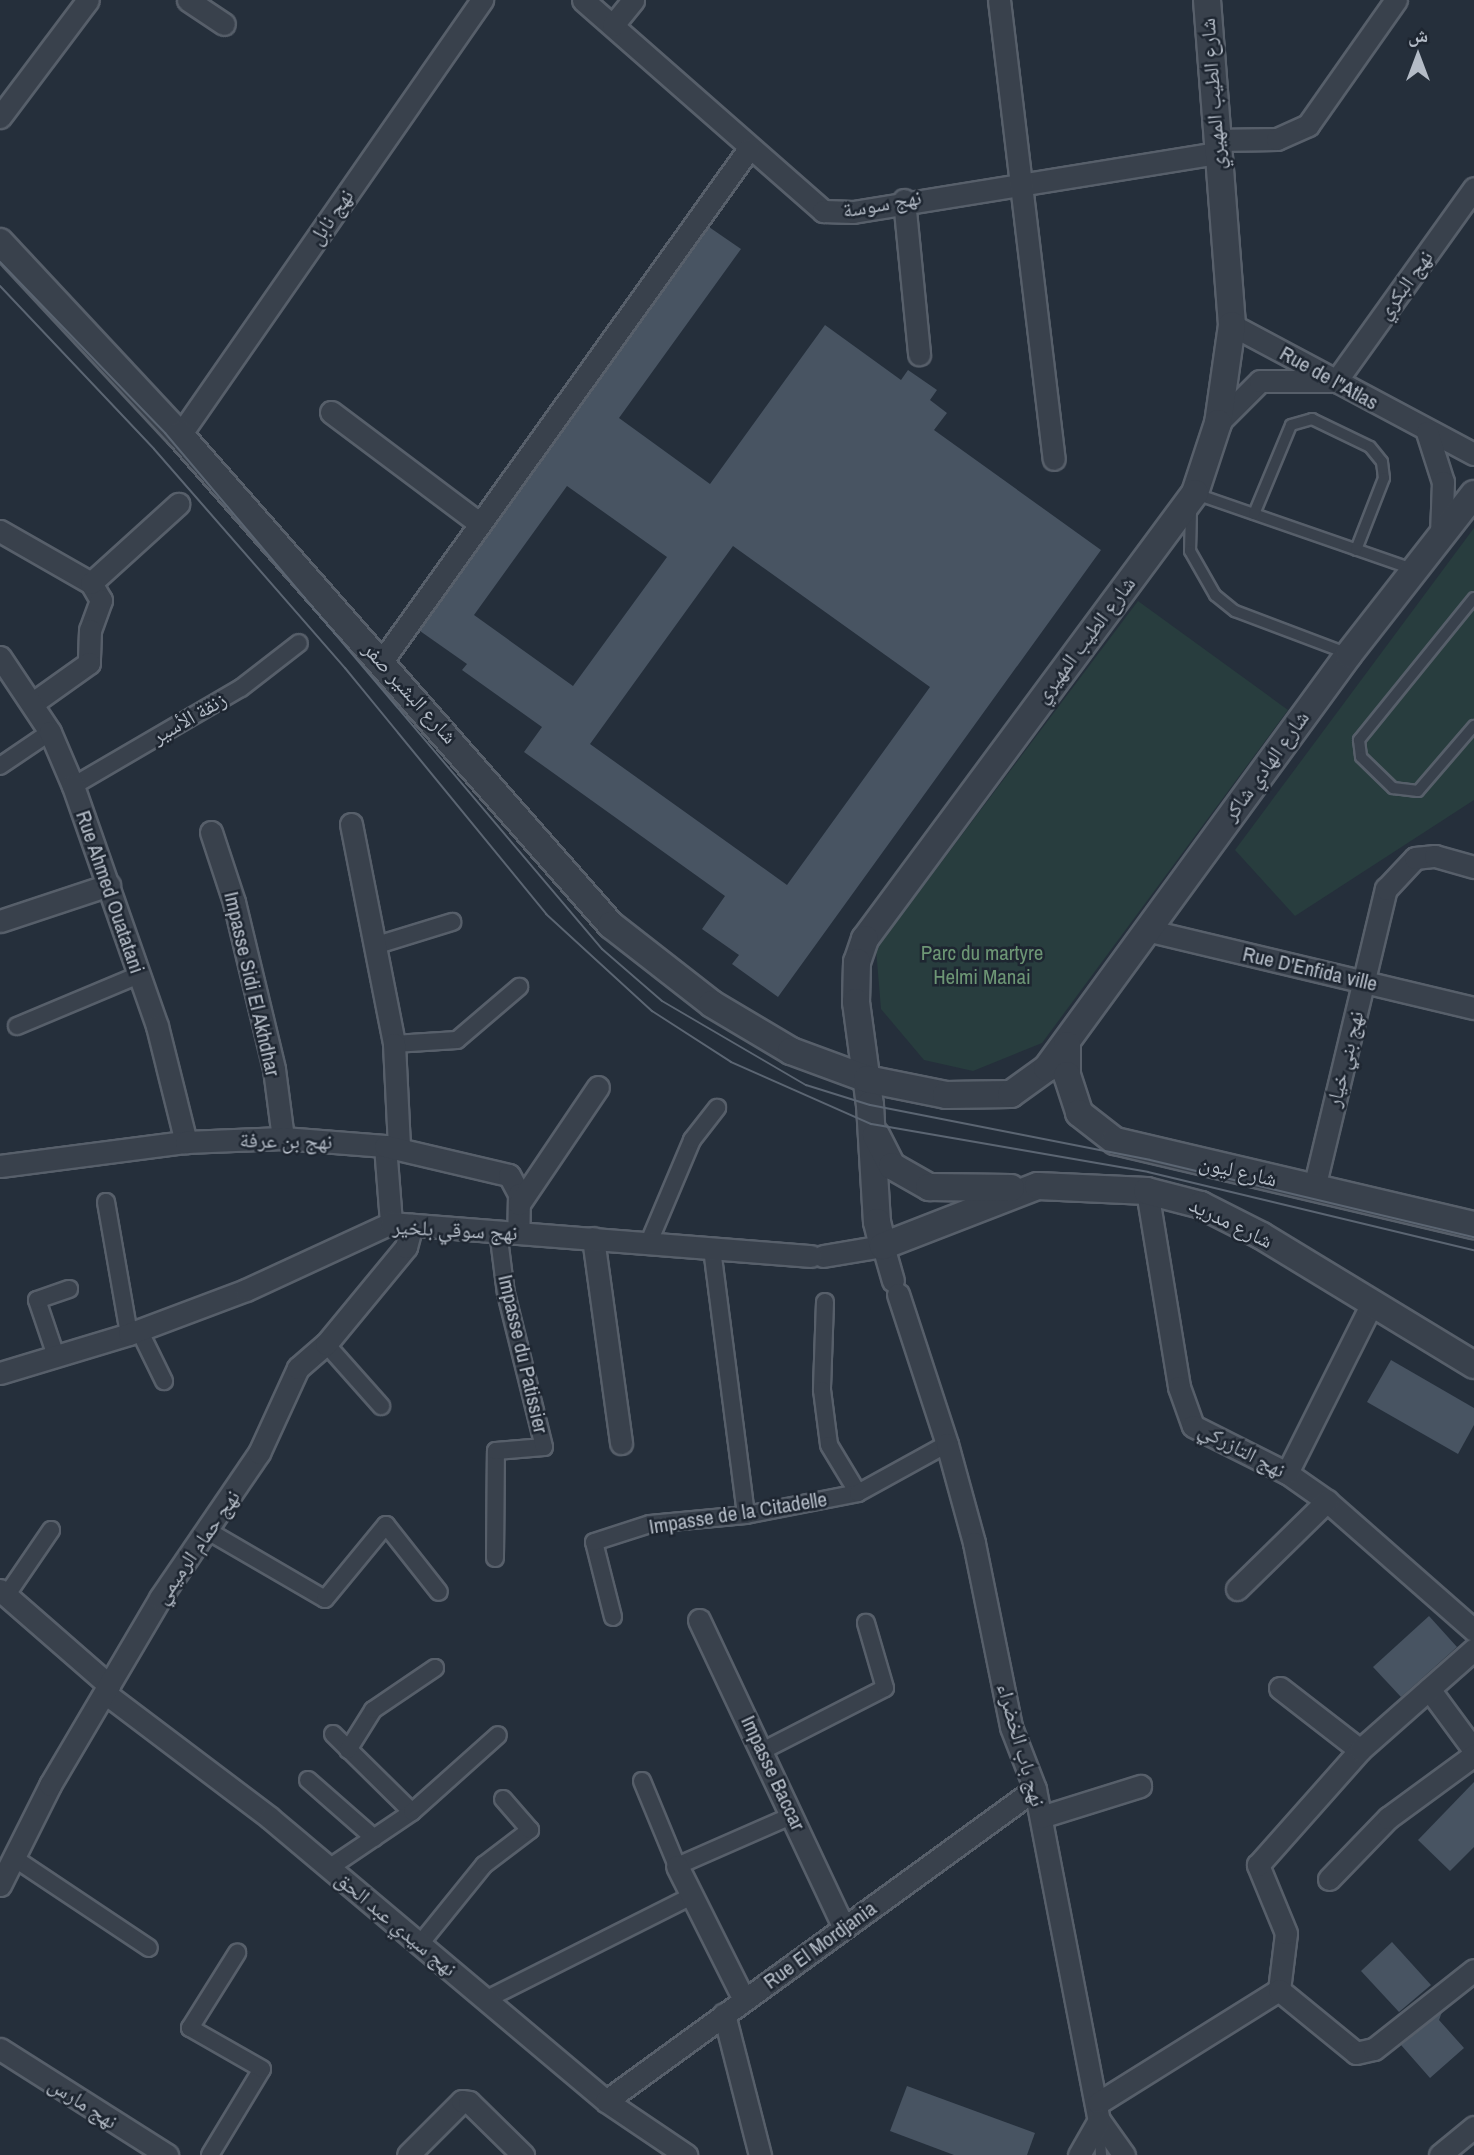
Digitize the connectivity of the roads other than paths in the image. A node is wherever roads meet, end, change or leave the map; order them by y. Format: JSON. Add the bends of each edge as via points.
{"nodes":[{"id":1,"x":88,"y":0,"type":"edge"},
{"id":2,"x":188,"y":0,"type":"edge"},
{"id":3,"x":482,"y":0,"type":"edge"},
{"id":4,"x":583,"y":0,"type":"edge"},
{"id":5,"x":633,"y":0,"type":"edge"},
{"id":6,"x":999,"y":0,"type":"edge"},
{"id":7,"x":1207,"y":0,"type":"edge"},
{"id":8,"x":1396,"y":0,"type":"edge"},
{"id":9,"x":224,"y":24,"type":"dead end"},
{"id":10,"x":613,"y":25,"type":"junction"},
{"id":11,"x":0,"y":117,"type":"edge"},
{"id":12,"x":1215,"y":146,"type":"junction"},
{"id":13,"x":748,"y":150,"type":"junction"},
{"id":14,"x":1023,"y":181,"type":"junction"},
{"id":15,"x":1472,"y":195,"type":"edge"},
{"id":16,"x":904,"y":200,"type":"junction"},
{"id":17,"x":0,"y":242,"type":"edge"},
{"id":18,"x":1232,"y":325,"type":"junction"},
{"id":19,"x":919,"y":354,"type":"dead end"},
{"id":20,"x":1336,"y":381,"type":"junction"},
{"id":21,"x":331,"y":412,"type":"dead end"},
{"id":22,"x":1218,"y":423,"type":"junction"},
{"id":23,"x":1426,"y":432,"type":"junction"},
{"id":24,"x":180,"y":435,"type":"junction"},
{"id":25,"x":1474,"y":454,"type":"edge"},
{"id":26,"x":1054,"y":458,"type":"dead end"},
{"id":27,"x":1195,"y":494,"type":"junction"},
{"id":28,"x":1473,"y":498,"type":"edge"},
{"id":29,"x":178,"y":504,"type":"dead end"},
{"id":30,"x":1254,"y":514,"type":"junction"},
{"id":31,"x":480,"y":524,"type":"junction"},
{"id":32,"x":0,"y":530,"type":"edge"},
{"id":33,"x":1441,"y":535,"type":"junction"},
{"id":34,"x":1356,"y":550,"type":"junction"},
{"id":35,"x":1414,"y":570,"type":"junction"},
{"id":36,"x":91,"y":583,"type":"junction"},
{"id":37,"x":1474,"y":598,"type":"edge"},
{"id":38,"x":299,"y":643,"type":"dead end"},
{"id":39,"x":1349,"y":654,"type":"junction"},
{"id":40,"x":0,"y":657,"type":"edge"},
{"id":41,"x":382,"y":661,"type":"junction"},
{"id":42,"x":33,"y":703,"type":"junction"},
{"id":43,"x":1472,"y":731,"type":"edge"},
{"id":44,"x":50,"y":732,"type":"junction"},
{"id":45,"x":0,"y":766,"type":"edge"},
{"id":46,"x":73,"y":786,"type":"junction"},
{"id":47,"x":351,"y":824,"type":"dead end"},
{"id":48,"x":211,"y":832,"type":"dead end"},
{"id":49,"x":1474,"y":867,"type":"edge"},
{"id":50,"x":109,"y":885,"type":"junction"},
{"id":51,"x":0,"y":921,"type":"edge"},
{"id":52,"x":452,"y":922,"type":"dead end"},
{"id":53,"x":1146,"y":930,"type":"junction"},
{"id":54,"x":374,"y":946,"type":"junction"},
{"id":55,"x":139,"y":975,"type":"junction"},
{"id":56,"x":1364,"y":981,"type":"junction"},
{"id":57,"x":519,"y":987,"type":"dead end"},
{"id":58,"x":1474,"y":1008,"type":"edge"},
{"id":59,"x":18,"y":1026,"type":"dead end"},
{"id":60,"x":394,"y":1044,"type":"junction"},
{"id":61,"x":1067,"y":1045,"type":"junction"},
{"id":62,"x":867,"y":1080,"type":"junction"},
{"id":63,"x":597,"y":1087,"type":"dead end"},
{"id":64,"x":717,"y":1108,"type":"dead end"},
{"id":65,"x":871,"y":1124,"type":"junction"},
{"id":66,"x":283,"y":1138,"type":"junction"},
{"id":67,"x":186,"y":1142,"type":"junction"},
{"id":68,"x":392,"y":1147,"type":"junction"},
{"id":69,"x":0,"y":1166,"type":"edge"},
{"id":70,"x":1038,"y":1186,"type":"junction"},
{"id":71,"x":1314,"y":1188,"type":"junction"},
{"id":72,"x":1147,"y":1191,"type":"junction"},
{"id":73,"x":106,"y":1202,"type":"dead end"},
{"id":74,"x":519,"y":1204,"type":"junction"},
{"id":75,"x":401,"y":1224,"type":"junction"},
{"id":76,"x":1474,"y":1224,"type":"edge"},
{"id":77,"x":508,"y":1232,"type":"junction"},
{"id":78,"x":593,"y":1238,"type":"junction"},
{"id":79,"x":649,"y":1242,"type":"junction"},
{"id":80,"x":883,"y":1246,"type":"junction"},
{"id":81,"x":712,"y":1249,"type":"junction"},
{"id":82,"x":69,"y":1289,"type":"dead end"},
{"id":83,"x":825,"y":1301,"type":"dead end"},
{"id":84,"x":1373,"y":1303,"type":"junction"},
{"id":85,"x":134,"y":1332,"type":"junction"},
{"id":86,"x":326,"y":1343,"type":"junction"},
{"id":87,"x":56,"y":1356,"type":"junction"},
{"id":88,"x":1474,"y":1366,"type":"edge"},
{"id":89,"x":0,"y":1373,"type":"edge"},
{"id":90,"x":164,"y":1381,"type":"dead end"},
{"id":91,"x":381,"y":1406,"type":"dead end"},
{"id":92,"x":621,"y":1443,"type":"dead end"},
{"id":93,"x":947,"y":1444,"type":"junction"},
{"id":94,"x":1287,"y":1473,"type":"junction"},
{"id":95,"x":858,"y":1493,"type":"junction"},
{"id":96,"x":1327,"y":1501,"type":"junction"},
{"id":97,"x":746,"y":1515,"type":"junction"},
{"id":98,"x":51,"y":1530,"type":"dead end"},
{"id":99,"x":208,"y":1531,"type":"junction"},
{"id":100,"x":495,"y":1559,"type":"dead end"},
{"id":101,"x":1237,"y":1590,"type":"dead end"},
{"id":102,"x":439,"y":1592,"type":"dead end"},
{"id":103,"x":3,"y":1593,"type":"edge"},
{"id":104,"x":613,"y":1617,"type":"dead end"},
{"id":105,"x":699,"y":1620,"type":"dead end"},
{"id":106,"x":866,"y":1623,"type":"dead end"},
{"id":107,"x":1474,"y":1630,"type":"edge"},
{"id":108,"x":1474,"y":1648,"type":"edge"},
{"id":109,"x":435,"y":1668,"type":"dead end"},
{"id":110,"x":1280,"y":1688,"type":"dead end"},
{"id":111,"x":107,"y":1689,"type":"junction"},
{"id":112,"x":1429,"y":1689,"type":"junction"},
{"id":113,"x":332,"y":1734,"type":"dead end"},
{"id":114,"x":498,"y":1735,"type":"dead end"},
{"id":115,"x":1360,"y":1749,"type":"junction"},
{"id":116,"x":348,"y":1750,"type":"junction"},
{"id":117,"x":1474,"y":1750,"type":"edge"},
{"id":118,"x":762,"y":1751,"type":"junction"},
{"id":119,"x":1474,"y":1755,"type":"edge"},
{"id":120,"x":308,"y":1780,"type":"dead end"},
{"id":121,"x":642,"y":1780,"type":"dead end"},
{"id":122,"x":1140,"y":1786,"type":"dead end"},
{"id":123,"x":1035,"y":1789,"type":"junction"},
{"id":124,"x":503,"y":1799,"type":"dead end"},
{"id":125,"x":412,"y":1812,"type":"junction"},
{"id":126,"x":793,"y":1815,"type":"junction"},
{"id":127,"x":1041,"y":1817,"type":"junction"},
{"id":128,"x":374,"y":1838,"type":"junction"},
{"id":129,"x":14,"y":1858,"type":"junction"},
{"id":130,"x":677,"y":1866,"type":"junction"},
{"id":131,"x":329,"y":1868,"type":"junction"},
{"id":132,"x":1329,"y":1879,"type":"dead end"},
{"id":133,"x":0,"y":1885,"type":"edge"},
{"id":134,"x":692,"y":1896,"type":"junction"},
{"id":135,"x":844,"y":1928,"type":"junction"},
{"id":136,"x":420,"y":1944,"type":"junction"},
{"id":137,"x":149,"y":1948,"type":"dead end"},
{"id":138,"x":237,"y":1953,"type":"dead end"},
{"id":139,"x":1474,"y":1970,"type":"edge"},
{"id":140,"x":1279,"y":1990,"type":"junction"},
{"id":141,"x":485,"y":2000,"type":"junction"},
{"id":142,"x":744,"y":2000,"type":"junction"},
{"id":143,"x":724,"y":2014,"type":"junction"},
{"id":144,"x":0,"y":2049,"type":"edge"},
{"id":145,"x":606,"y":2101,"type":"junction"},
{"id":146,"x":1098,"y":2112,"type":"junction"},
{"id":147,"x":1474,"y":2127,"type":"edge"},
{"id":148,"x":167,"y":2155,"type":"edge"},
{"id":149,"x":210,"y":2155,"type":"edge"},
{"id":150,"x":408,"y":2155,"type":"edge"},
{"id":151,"x":523,"y":2155,"type":"edge"},
{"id":152,"x":686,"y":2155,"type":"edge"},
{"id":153,"x":760,"y":2155,"type":"edge"},
{"id":154,"x":1079,"y":2155,"type":"edge"},
{"id":155,"x":1101,"y":2155,"type":"edge"},
{"id":156,"x":1124,"y":2155,"type":"edge"},
{"id":157,"x":1440,"y":2155,"type":"edge"}],
"edges":[{"from":1,"to":11,"type":"street"},
{"from":2,"to":9,"type":"street"},
{"from":3,"to":24,"type":"street","name":"نهج نابل"},
{"from":4,"to":10,"type":"street","name":"نهج سوسة"},
{"from":5,"to":10,"type":"street"},
{"from":6,"to":14,"type":"street"},
{"from":7,"to":12,"type":"street","name":"شارع الطيب المهيري"},
{"from":8,"to":12,"type":"street","name":"نهج سوسة","via":[[1308,125],[1277,139]]},
{"from":10,"to":13,"type":"street","name":"نهج سوسة"},
{"from":12,"to":14,"type":"street","name":"نهج سوسة"},
{"from":12,"to":18,"type":"street","name":"شارع الطيب المهيري"},
{"from":13,"to":16,"type":"street","name":"نهج سوسة","via":[[823,211],[853,212]]},
{"from":13,"to":31,"type":"street"},
{"from":14,"to":16,"type":"street","name":"نهج سوسة"},
{"from":14,"to":26,"type":"street"},
{"from":15,"to":20,"type":"street","name":"نهج البكري"},
{"from":16,"to":19,"type":"street"},
{"from":17,"to":24,"type":"street","name":"شارع البشير صفر"},
{"from":18,"to":20,"type":"street","name":"Rue de l\"Atlas"},
{"from":18,"to":22,"type":"street","name":"شارع الطيب المهيري"},
{"from":20,"to":22,"type":"street","via":[[1260,381]]},
{"from":20,"to":23,"type":"street","name":"Rue de l\"Atlas"},
{"from":21,"to":31,"type":"street"},
{"from":22,"to":27,"type":"street","name":"شارع الطيب المهيري"},
{"from":23,"to":25,"type":"street","name":"Rue de l\"Atlas"},
{"from":23,"to":33,"type":"street","via":[[1443,482]]},
{"from":24,"to":41,"type":"street","name":"شارع البشير صفر","via":[[263,534]]},
{"from":27,"to":30,"type":"lane"},
{"from":27,"to":39,"type":"lane","via":[[1188,526],[1190,551],[1215,595],[1235,611]]},
{"from":27,"to":62,"type":"street","name":"شارع الطيب المهيري","via":[[870,930],[856,981]]},
{"from":28,"to":33,"type":"street","name":"شارع الهادي شاكر"},
{"from":29,"to":36,"type":"street"},
{"from":30,"to":34,"type":"lane"},
{"from":30,"to":34,"type":"lane","via":[[1291,425],[1312,419],[1370,447],[1382,463],[1384,478]]},
{"from":31,"to":41,"type":"street"},
{"from":32,"to":36,"type":"street"},
{"from":33,"to":35,"type":"street","name":"شارع الهادي شاكر"},
{"from":34,"to":35,"type":"lane"},
{"from":35,"to":39,"type":"street","name":"شارع الهادي شاكر"},
{"from":36,"to":42,"type":"street","via":[[101,600],[90,630],[89,663]]},
{"from":37,"to":43,"type":"lane","via":[[1359,740],[1361,757],[1393,788],[1418,791]]},
{"from":38,"to":46,"type":"street","name":"زنقة الأسير","via":[[241,688]]},
{"from":39,"to":53,"type":"street","name":"شارع الهادي شاكر"},
{"from":40,"to":42,"type":"street","name":"Rue Ahmed Ouatatani"},
{"from":41,"to":62,"type":"street","name":"شارع البشير صفر","via":[[611,925],[712,1004],[791,1051]]},
{"from":42,"to":44,"type":"street","name":"Rue Ahmed Ouatatani"},
{"from":44,"to":45,"type":"street"},
{"from":44,"to":46,"type":"street","name":"Rue Ahmed Ouatatani"},
{"from":46,"to":50,"type":"street","name":"Rue Ahmed Ouatatani"},
{"from":47,"to":54,"type":"street"},
{"from":48,"to":66,"type":"street","name":"Impasse Sidi El Akhdhar","via":[[237,915],[274,1069]]},
{"from":49,"to":56,"type":"street","name":"نهج بني خيار","via":[[1435,856],[1415,858],[1386,889]]},
{"from":50,"to":51,"type":"street"},
{"from":50,"to":55,"type":"street","name":"Rue Ahmed Ouatatani"},
{"from":52,"to":54,"type":"street"},
{"from":53,"to":56,"type":"street","name":"Rue D'Enfida ville"},
{"from":53,"to":61,"type":"street","name":"شارع الهادي شاكر"},
{"from":54,"to":60,"type":"street"},
{"from":55,"to":59,"type":"street"},
{"from":55,"to":67,"type":"street","name":"Rue Ahmed Ouatatani"},
{"from":56,"to":58,"type":"street","name":"Rue D'Enfida ville"},
{"from":56,"to":71,"type":"street","name":"نهج بني خيار"},
{"from":57,"to":60,"type":"street","via":[[457,1040]]},
{"from":60,"to":68,"type":"street"},
{"from":61,"to":62,"type":"street","name":"شارع البشير صفر","via":[[1031,1085],[1012,1094],[973,1098]]},
{"from":61,"to":71,"type":"street","name":"شارع ليون","via":[[1072,1095],[1095,1130],[1140,1149]]},
{"from":62,"to":65,"type":"street","name":"شارع الطيب المهيري"},
{"from":63,"to":74,"type":"street"},
{"from":64,"to":79,"type":"street","via":[[692,1140]]},
{"from":65,"to":70,"type":"street","via":[[892,1166],[929,1187],[959,1191]]},
{"from":65,"to":80,"type":"street","name":"شارع الطيب المهيري"},
{"from":66,"to":67,"type":"street","name":"نهج بن عرفة"},
{"from":66,"to":68,"type":"street","name":"نهج بن عرفة"},
{"from":67,"to":69,"type":"street","name":"نهج بن عرفة"},
{"from":68,"to":74,"type":"street","name":"نهج بن عرفة","via":[[500,1170],[515,1183]]},
{"from":68,"to":75,"type":"street"},
{"from":70,"to":72,"type":"street","name":"شارع مدريد"},
{"from":70,"to":80,"type":"street","name":"شارع مدريد"},
{"from":71,"to":76,"type":"street","name":"شارع ليون"},
{"from":72,"to":84,"type":"street","name":"شارع مدريد","via":[[1201,1205]]},
{"from":72,"to":94,"type":"street","name":"نهج التازركي","via":[[1187,1416],[1193,1426]]},
{"from":73,"to":85,"type":"street","via":[[108,1241]]},
{"from":74,"to":77,"type":"street","name":"نهج بن عرفة"},
{"from":75,"to":77,"type":"street","name":"نهج سوقي بلخير"},
{"from":75,"to":85,"type":"street","name":"نهج سوقي بلخير"},
{"from":75,"to":86,"type":"street","name":"نهج حمام الرميمي","via":[[406,1247]]},
{"from":77,"to":78,"type":"street","name":"نهج سوقي بلخير"},
{"from":77,"to":100,"type":"street","name":"Impasse du Patissier","via":[[506,1294],[544,1447],[496,1451]]},
{"from":78,"to":79,"type":"street","name":"نهج سوقي بلخير"},
{"from":78,"to":92,"type":"street"},
{"from":79,"to":81,"type":"street","name":"نهج سوقي بلخير"},
{"from":80,"to":81,"type":"street","name":"نهج سوقي بلخير","via":[[817,1256]]},
{"from":80,"to":93,"type":"street","name":"نهج باب الخضراء"},
{"from":81,"to":97,"type":"street"},
{"from":82,"to":87,"type":"street","via":[[37,1300]]},
{"from":83,"to":95,"type":"street","via":[[822,1390],[829,1445]]},
{"from":84,"to":88,"type":"street","name":"شارع مدريد"},
{"from":84,"to":94,"type":"street"},
{"from":85,"to":87,"type":"street","name":"نهج سوقي بلخير"},
{"from":85,"to":90,"type":"street"},
{"from":86,"to":91,"type":"street"},
{"from":86,"to":99,"type":"street","name":"نهج حمام الرميمي","via":[[298,1368],[259,1453]]},
{"from":87,"to":89,"type":"street","name":"نهج سوقي بلخير"},
{"from":93,"to":95,"type":"street","name":"Impasse de la Citadelle"},
{"from":93,"to":123,"type":"street","name":"نهج باب الخضراء","via":[[974,1543],[1011,1727]]},
{"from":94,"to":96,"type":"street","name":"نهج التازركي"},
{"from":95,"to":97,"type":"street","name":"Impasse de la Citadelle"},
{"from":96,"to":101,"type":"street"},
{"from":96,"to":107,"type":"street","name":"نهج التازركي"},
{"from":97,"to":104,"type":"street","name":"Impasse de la Citadelle","via":[[650,1524],[594,1542]]},
{"from":98,"to":103,"type":"street"},
{"from":99,"to":102,"type":"street","via":[[325,1599],[386,1525]]},
{"from":99,"to":111,"type":"street","name":"نهج حمام الرميمي","via":[[187,1554]]},
{"from":103,"to":111,"type":"street","name":"نهج سيدي عبد الحق"},
{"from":105,"to":118,"type":"street","name":"Impasse Baccar"},
{"from":106,"to":118,"type":"street","via":[[885,1688]]},
{"from":108,"to":112,"type":"street"},
{"from":109,"to":116,"type":"street","via":[[373,1710]]},
{"from":110,"to":115,"type":"street"},
{"from":111,"to":129,"type":"street","name":"نهج حمام الرميمي"},
{"from":111,"to":131,"type":"street","name":"نهج سيدي عبد الحق"},
{"from":112,"to":115,"type":"street"},
{"from":112,"to":117,"type":"street"},
{"from":113,"to":116,"type":"street"},
{"from":114,"to":125,"type":"street"},
{"from":115,"to":140,"type":"street","via":[[1258,1865],[1286,1933]]},
{"from":116,"to":125,"type":"street"},
{"from":118,"to":126,"type":"street","name":"Impasse Baccar"},
{"from":119,"to":132,"type":"street","via":[[1388,1818]]},
{"from":120,"to":128,"type":"street"},
{"from":121,"to":130,"type":"street"},
{"from":122,"to":127,"type":"street"},
{"from":123,"to":127,"type":"street","name":"نهج باب الخضراء"},
{"from":123,"to":135,"type":"street","name":"Rue El Mordjania"},
{"from":124,"to":136,"type":"street","via":[[530,1830],[484,1866]]},
{"from":125,"to":128,"type":"street"},
{"from":126,"to":130,"type":"street"},
{"from":126,"to":135,"type":"street","name":"Impasse Baccar"},
{"from":127,"to":146,"type":"street","name":"نهج باب الخضراء"},
{"from":128,"to":131,"type":"street"},
{"from":129,"to":133,"type":"street","name":"نهج حمام الرميمي"},
{"from":129,"to":137,"type":"street"},
{"from":130,"to":134,"type":"street"},
{"from":131,"to":136,"type":"street","name":"نهج سيدي عبد الحق"},
{"from":134,"to":141,"type":"street"},
{"from":134,"to":142,"type":"street"},
{"from":135,"to":142,"type":"street","name":"Rue El Mordjania"},
{"from":136,"to":141,"type":"street","name":"نهج سيدي عبد الحق"},
{"from":138,"to":149,"type":"street","via":[[190,2028],[262,2069]]},
{"from":139,"to":140,"type":"street","via":[[1374,2049],[1356,2053]]},
{"from":140,"to":146,"type":"street"},
{"from":141,"to":145,"type":"street","name":"نهج سيدي عبد الحق"},
{"from":142,"to":143,"type":"street","name":"Rue El Mordjania"},
{"from":143,"to":145,"type":"street","name":"Rue El Mordjania"},
{"from":143,"to":153,"type":"street"},
{"from":144,"to":148,"type":"street","name":"نهج مارس"},
{"from":145,"to":152,"type":"street","name":"نهج سيدي عبد الحق"},
{"from":146,"to":154,"type":"street"},
{"from":146,"to":155,"type":"lane"},
{"from":146,"to":156,"type":"street","name":"نهج باب الخضراء"},
{"from":147,"to":157,"type":"street"},
{"from":150,"to":151,"type":"street","via":[[462,2101],[470,2102]]}]}
